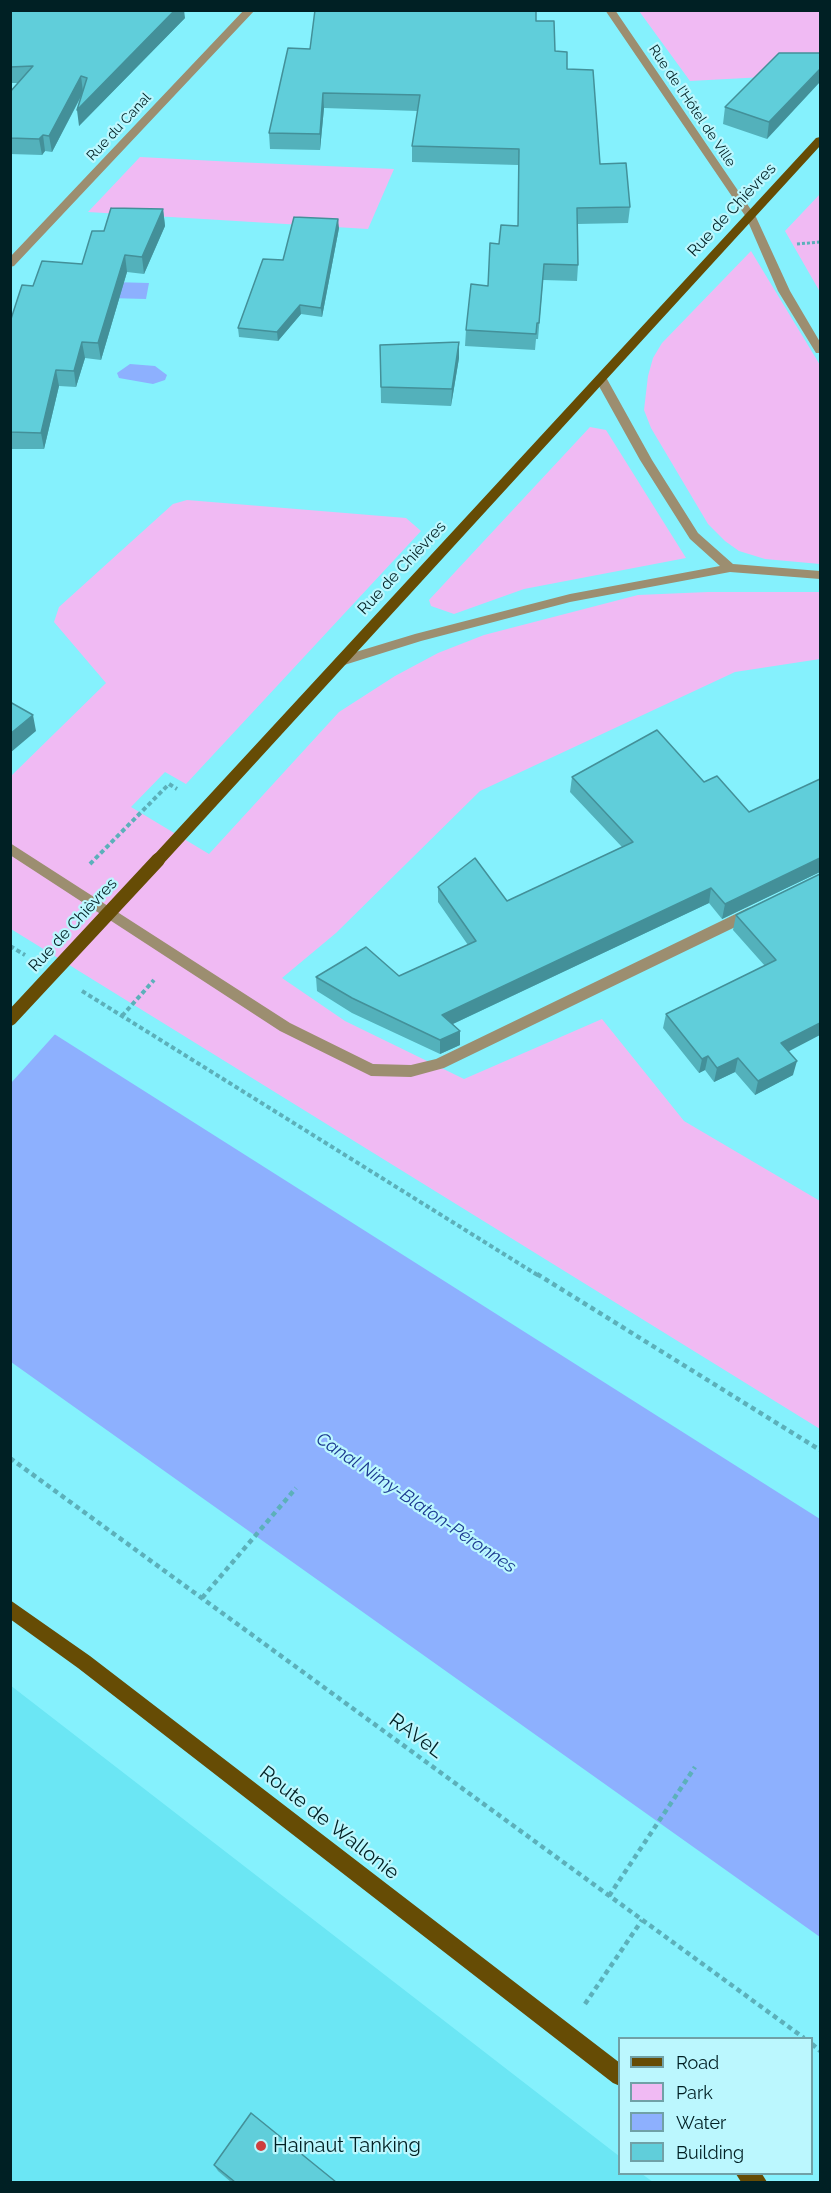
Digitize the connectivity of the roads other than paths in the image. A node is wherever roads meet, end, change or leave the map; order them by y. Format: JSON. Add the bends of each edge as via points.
{"nodes":[{"id":1,"x":250,"y":10,"type":"edge"},
{"id":2,"x":610,"y":10,"type":"edge"},
{"id":3,"x":820,"y":140,"type":"edge"},
{"id":4,"x":751,"y":217,"type":"junction"},
{"id":5,"x":10,"y":264,"type":"edge"},
{"id":6,"x":820,"y":350,"type":"edge"},
{"id":7,"x":601,"y":379,"type":"junction"},
{"id":8,"x":730,"y":568,"type":"junction"},
{"id":9,"x":820,"y":575,"type":"edge"},
{"id":10,"x":341,"y":661,"type":"junction"},
{"id":11,"x":10,"y":848,"type":"edge"},
{"id":12,"x":768,"y":905,"type":"edge"},
{"id":13,"x":10,"y":1019,"type":"edge"},
{"id":14,"x":10,"y":1608,"type":"edge"},
{"id":15,"x":618,"y":2074,"type":"edge"}],
"edges":[{"from":1,"to":5,"type":"street","name":"Rue du Canal"},
{"from":2,"to":4,"type":"street","name":"Rue de l'Hôtel de Ville"},
{"from":3,"to":4,"type":"main road","name":"Rue de Chièvres"},
{"from":4,"to":6,"type":"street","name":"Rue de l'Hôtel de Ville","via":[[784,291]]},
{"from":4,"to":7,"type":"main road","name":"Rue de Chièvres"},
{"from":7,"to":8,"type":"street","via":[[694,536]]},
{"from":7,"to":10,"type":"main road","name":"Rue de Chièvres"},
{"from":8,"to":9,"type":"street"},
{"from":8,"to":10,"type":"street","via":[[570,598]]},
{"from":10,"to":13,"type":"main road","name":"Rue de Chièvres","bridge":true},
{"from":11,"to":12,"type":"street","via":[[285,1027],[371,1070],[411,1071],[440,1064]]},
{"from":14,"to":15,"type":"main road","name":"Route de Wallonie"}]}
